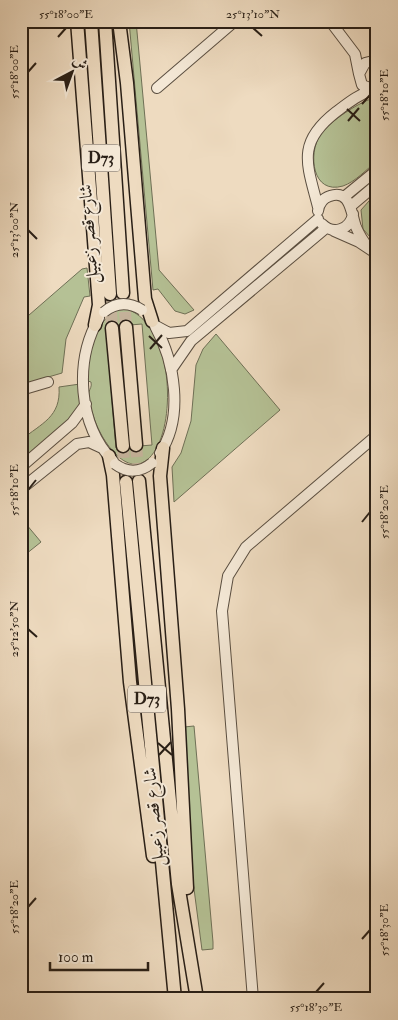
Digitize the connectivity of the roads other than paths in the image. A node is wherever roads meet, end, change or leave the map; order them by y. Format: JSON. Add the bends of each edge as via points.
{"nodes":[{"id":1,"x":77,"y":21,"type":"edge"},
{"id":2,"x":92,"y":21,"type":"edge"},
{"id":3,"x":105,"y":21,"type":"edge"},
{"id":4,"x":119,"y":21,"type":"edge"},
{"id":5,"x":235,"y":21,"type":"edge"},
{"id":6,"x":330,"y":21,"type":"edge"},
{"id":7,"x":344,"y":37,"type":"junction"},
{"id":8,"x":376,"y":60,"type":"edge"},
{"id":9,"x":359,"y":76,"type":"junction"},
{"id":10,"x":157,"y":88,"type":"dead end"},
{"id":11,"x":375,"y":90,"type":"edge"},
{"id":12,"x":338,"y":110,"type":"junction"},
{"id":13,"x":377,"y":170,"type":"edge"},
{"id":14,"x":310,"y":180,"type":"junction"},
{"id":15,"x":377,"y":184,"type":"edge"},
{"id":16,"x":331,"y":196,"type":"junction"},
{"id":17,"x":344,"y":197,"type":"junction"},
{"id":18,"x":318,"y":207,"type":"junction"},
{"id":19,"x":352,"y":210,"type":"junction"},
{"id":20,"x":318,"y":219,"type":"junction"},
{"id":21,"x":328,"y":229,"type":"junction"},
{"id":22,"x":373,"y":250,"type":"edge"},
{"id":23,"x":124,"y":293,"type":"tunnel mouth"},
{"id":24,"x":110,"y":294,"type":"tunnel mouth"},
{"id":25,"x":154,"y":323,"type":"junction"},
{"id":26,"x":95,"y":325,"type":"junction"},
{"id":27,"x":126,"y":327,"type":"tunnel mouth"},
{"id":28,"x":112,"y":328,"type":"tunnel mouth"},
{"id":29,"x":171,"y":370,"type":"junction"},
{"id":30,"x":48,"y":382,"type":"dead end"},
{"id":31,"x":21,"y":390,"type":"edge"},
{"id":32,"x":86,"y":404,"type":"junction"},
{"id":33,"x":377,"y":435,"type":"edge"},
{"id":34,"x":136,"y":445,"type":"tunnel mouth"},
{"id":35,"x":123,"y":446,"type":"tunnel mouth"},
{"id":36,"x":163,"y":448,"type":"junction"},
{"id":37,"x":109,"y":457,"type":"junction"},
{"id":38,"x":21,"y":467,"type":"edge"},
{"id":39,"x":140,"y":481,"type":"tunnel mouth"},
{"id":40,"x":126,"y":482,"type":"tunnel mouth"},
{"id":41,"x":21,"y":489,"type":"edge"},
{"id":42,"x":184,"y":912,"type":"junction"},
{"id":43,"x":166,"y":917,"type":"junction"},
{"id":44,"x":175,"y":999,"type":"edge"},
{"id":45,"x":197,"y":999,"type":"edge"},
{"id":46,"x":254,"y":999,"type":"edge"}],
"edges":[{"from":1,"to":26,"type":"main road","via":[[99,305]]},
{"from":2,"to":24,"type":"main road","name":"شارع قصر زعبيل","number":"D73"},
{"from":3,"to":23,"type":"main road","name":"شارع قصر زعبيل","number":"D73"},
{"from":4,"to":25,"type":"main road","via":[[145,299]]},
{"from":5,"to":10,"type":"street"},
{"from":6,"to":7,"type":"street"},
{"from":7,"to":8,"type":"street"},
{"from":7,"to":9,"type":"street","via":[[355,54]]},
{"from":8,"to":9,"type":"street","via":[[364,63]]},
{"from":9,"to":11,"type":"street","via":[[365,88]]},
{"from":9,"to":12,"type":"street","via":[[353,91]]},
{"from":11,"to":12,"type":"street","via":[[360,95]]},
{"from":12,"to":14,"type":"street","via":[[319,126],[310,143],[306,162]]},
{"from":13,"to":17,"type":"street"},
{"from":14,"to":16,"type":"street"},
{"from":14,"to":18,"type":"street"},
{"from":15,"to":19,"type":"street"},
{"from":16,"to":17,"type":"street"},
{"from":16,"to":18,"type":"street"},
{"from":17,"to":19,"type":"street"},
{"from":18,"to":20,"type":"street"},
{"from":19,"to":21,"type":"street","via":[[347,226],[339,230]]},
{"from":19,"to":22,"type":"street","via":[[360,235]]},
{"from":20,"to":21,"type":"street"},
{"from":20,"to":25,"type":"street","via":[[187,331],[169,333]]},
{"from":21,"to":22,"type":"street"},
{"from":21,"to":29,"type":"street","via":[[191,341]]},
{"from":25,"to":26,"type":"street","bridge":true,"via":[[142,310],[120,304],[104,312]]},
{"from":25,"to":29,"type":"street","via":[[164,343]]},
{"from":26,"to":32,"type":"street","via":[[85,357]]},
{"from":27,"to":34,"type":"main road"},
{"from":28,"to":35,"type":"main road"},
{"from":29,"to":36,"type":"street","via":[[173,414]]},
{"from":30,"to":31,"type":"street"},
{"from":32,"to":37,"type":"street","via":[[90,424]]},
{"from":32,"to":38,"type":"street","via":[[72,423]]},
{"from":33,"to":46,"type":"street","via":[[246,547],[228,576],[223,594]]},
{"from":36,"to":37,"type":"street","bridge":true,"via":[[146,468],[134,471],[121,468]]},
{"from":36,"to":42,"type":"main road","via":[[160,476],[181,752],[187,890]]},
{"from":37,"to":41,"type":"street","via":[[88,442],[77,444]]},
{"from":37,"to":43,"type":"main road","via":[[131,691],[157,885]]},
{"from":39,"to":42,"type":"main road","name":"شارع قصر زعبيل","number":"D73","via":[[177,874]]},
{"from":40,"to":43,"type":"main road","name":"شارع قصر زعبيل","number":"D73"},
{"from":42,"to":45,"type":"main road","name":"شارع قصر زعبيل","number":"D73"},
{"from":43,"to":44,"type":"main road","name":"شارع قصر زعبيل","number":"D73"}]}
